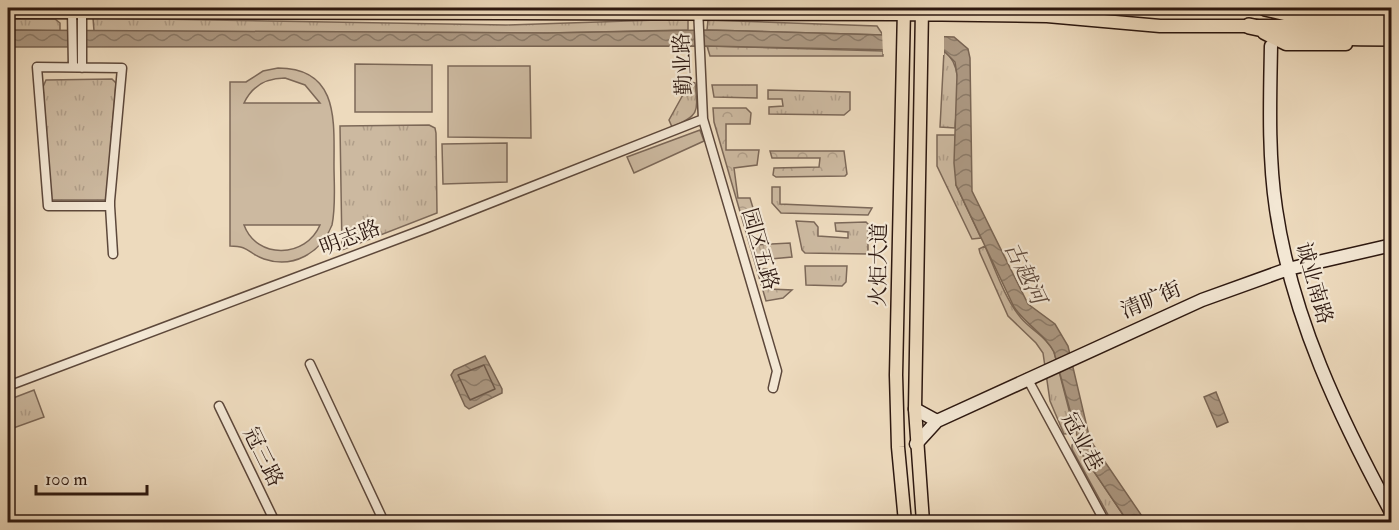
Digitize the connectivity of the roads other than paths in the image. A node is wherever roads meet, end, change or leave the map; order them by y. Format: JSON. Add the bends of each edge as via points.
{"nodes":[{"id":1,"x":1265,"y":8,"type":"edge"},
{"id":2,"x":904,"y":11,"type":"edge"},
{"id":3,"x":8,"y":12,"type":"edge"},
{"id":4,"x":922,"y":12,"type":"edge"},
{"id":5,"x":698,"y":15,"type":"edge"},
{"id":6,"x":77,"y":17,"type":"junction"},
{"id":7,"x":1392,"y":18,"type":"edge"},
{"id":8,"x":1392,"y":26,"type":"edge"},
{"id":9,"x":1254,"y":28,"type":"junction"},
{"id":10,"x":1392,"y":38,"type":"edge"},
{"id":11,"x":1277,"y":44,"type":"junction"},
{"id":12,"x":1392,"y":45,"type":"edge"},
{"id":13,"x":78,"y":63,"type":"junction"},
{"id":14,"x":703,"y":119,"type":"junction"},
{"id":15,"x":110,"y":206,"type":"junction"},
{"id":16,"x":1392,"y":245,"type":"edge"},
{"id":17,"x":113,"y":254,"type":"dead end"},
{"id":18,"x":1288,"y":269,"type":"junction"},
{"id":19,"x":897,"y":341,"type":"junction"},
{"id":20,"x":915,"y":342,"type":"junction"},
{"id":21,"x":310,"y":364,"type":"dead end"},
{"id":22,"x":1027,"y":378,"type":"junction"},
{"id":23,"x":8,"y":386,"type":"edge"},
{"id":24,"x":773,"y":388,"type":"dead end"},
{"id":25,"x":219,"y":406,"type":"dead end"},
{"id":26,"x":915,"y":409,"type":"junction"},
{"id":27,"x":937,"y":421,"type":"junction"},
{"id":28,"x":916,"y":444,"type":"junction"},
{"id":29,"x":1392,"y":514,"type":"edge"},
{"id":30,"x":275,"y":522,"type":"edge"},
{"id":31,"x":384,"y":522,"type":"edge"},
{"id":32,"x":905,"y":522,"type":"edge"},
{"id":33,"x":923,"y":522,"type":"edge"},
{"id":34,"x":1105,"y":522,"type":"edge"}],
"edges":[{"from":1,"to":7,"type":"highway","via":[[1304,17]]},
{"from":2,"to":4,"type":"main road"},
{"from":2,"to":5,"type":"main road"},
{"from":2,"to":19,"type":"main road","name":"火炬大道"},
{"from":3,"to":6,"type":"main road"},
{"from":4,"to":9,"type":"main road"},
{"from":4,"to":20,"type":"main road","name":"火炬大道"},
{"from":5,"to":6,"type":"main road"},
{"from":5,"to":14,"type":"street","name":"勤业路"},
{"from":6,"to":13,"type":"street"},
{"from":8,"to":9,"type":"main road"},
{"from":9,"to":10,"type":"highway","via":[[1326,38]]},
{"from":9,"to":11,"type":"main road"},
{"from":11,"to":12,"type":"main road"},
{"from":11,"to":18,"type":"street","name":"诚业南路","via":[[1272,165]]},
{"from":13,"to":15,"type":"street","via":[[122,68]]},
{"from":13,"to":15,"type":"street","via":[[37,67],[48,206]]},
{"from":14,"to":23,"type":"street","name":"明志路"},
{"from":14,"to":24,"type":"street","name":"园区五路","via":[[777,371]]},
{"from":15,"to":17,"type":"street"},
{"from":16,"to":18,"type":"street","name":"清旷街"},
{"from":18,"to":22,"type":"street","name":"清旷街","via":[[1202,300]]},
{"from":18,"to":29,"type":"street","name":"诚业南路","via":[[1321,368]]},
{"from":19,"to":20,"type":"main road","via":[[908,338]]},
{"from":19,"to":32,"type":"main road","name":"火炬大道","via":[[898,447]]},
{"from":20,"to":26,"type":"main road","name":"火炬大道"},
{"from":21,"to":31,"type":"street"},
{"from":22,"to":27,"type":"street","name":"清旷街"},
{"from":22,"to":34,"type":"street","name":"冠业巷"},
{"from":25,"to":30,"type":"street","name":"冠三路"},
{"from":26,"to":27,"type":"street"},
{"from":26,"to":28,"type":"main road","name":"火炬大道"},
{"from":27,"to":28,"type":"street","name":"清旷街"},
{"from":28,"to":33,"type":"main road","name":"火炬大道"}]}
